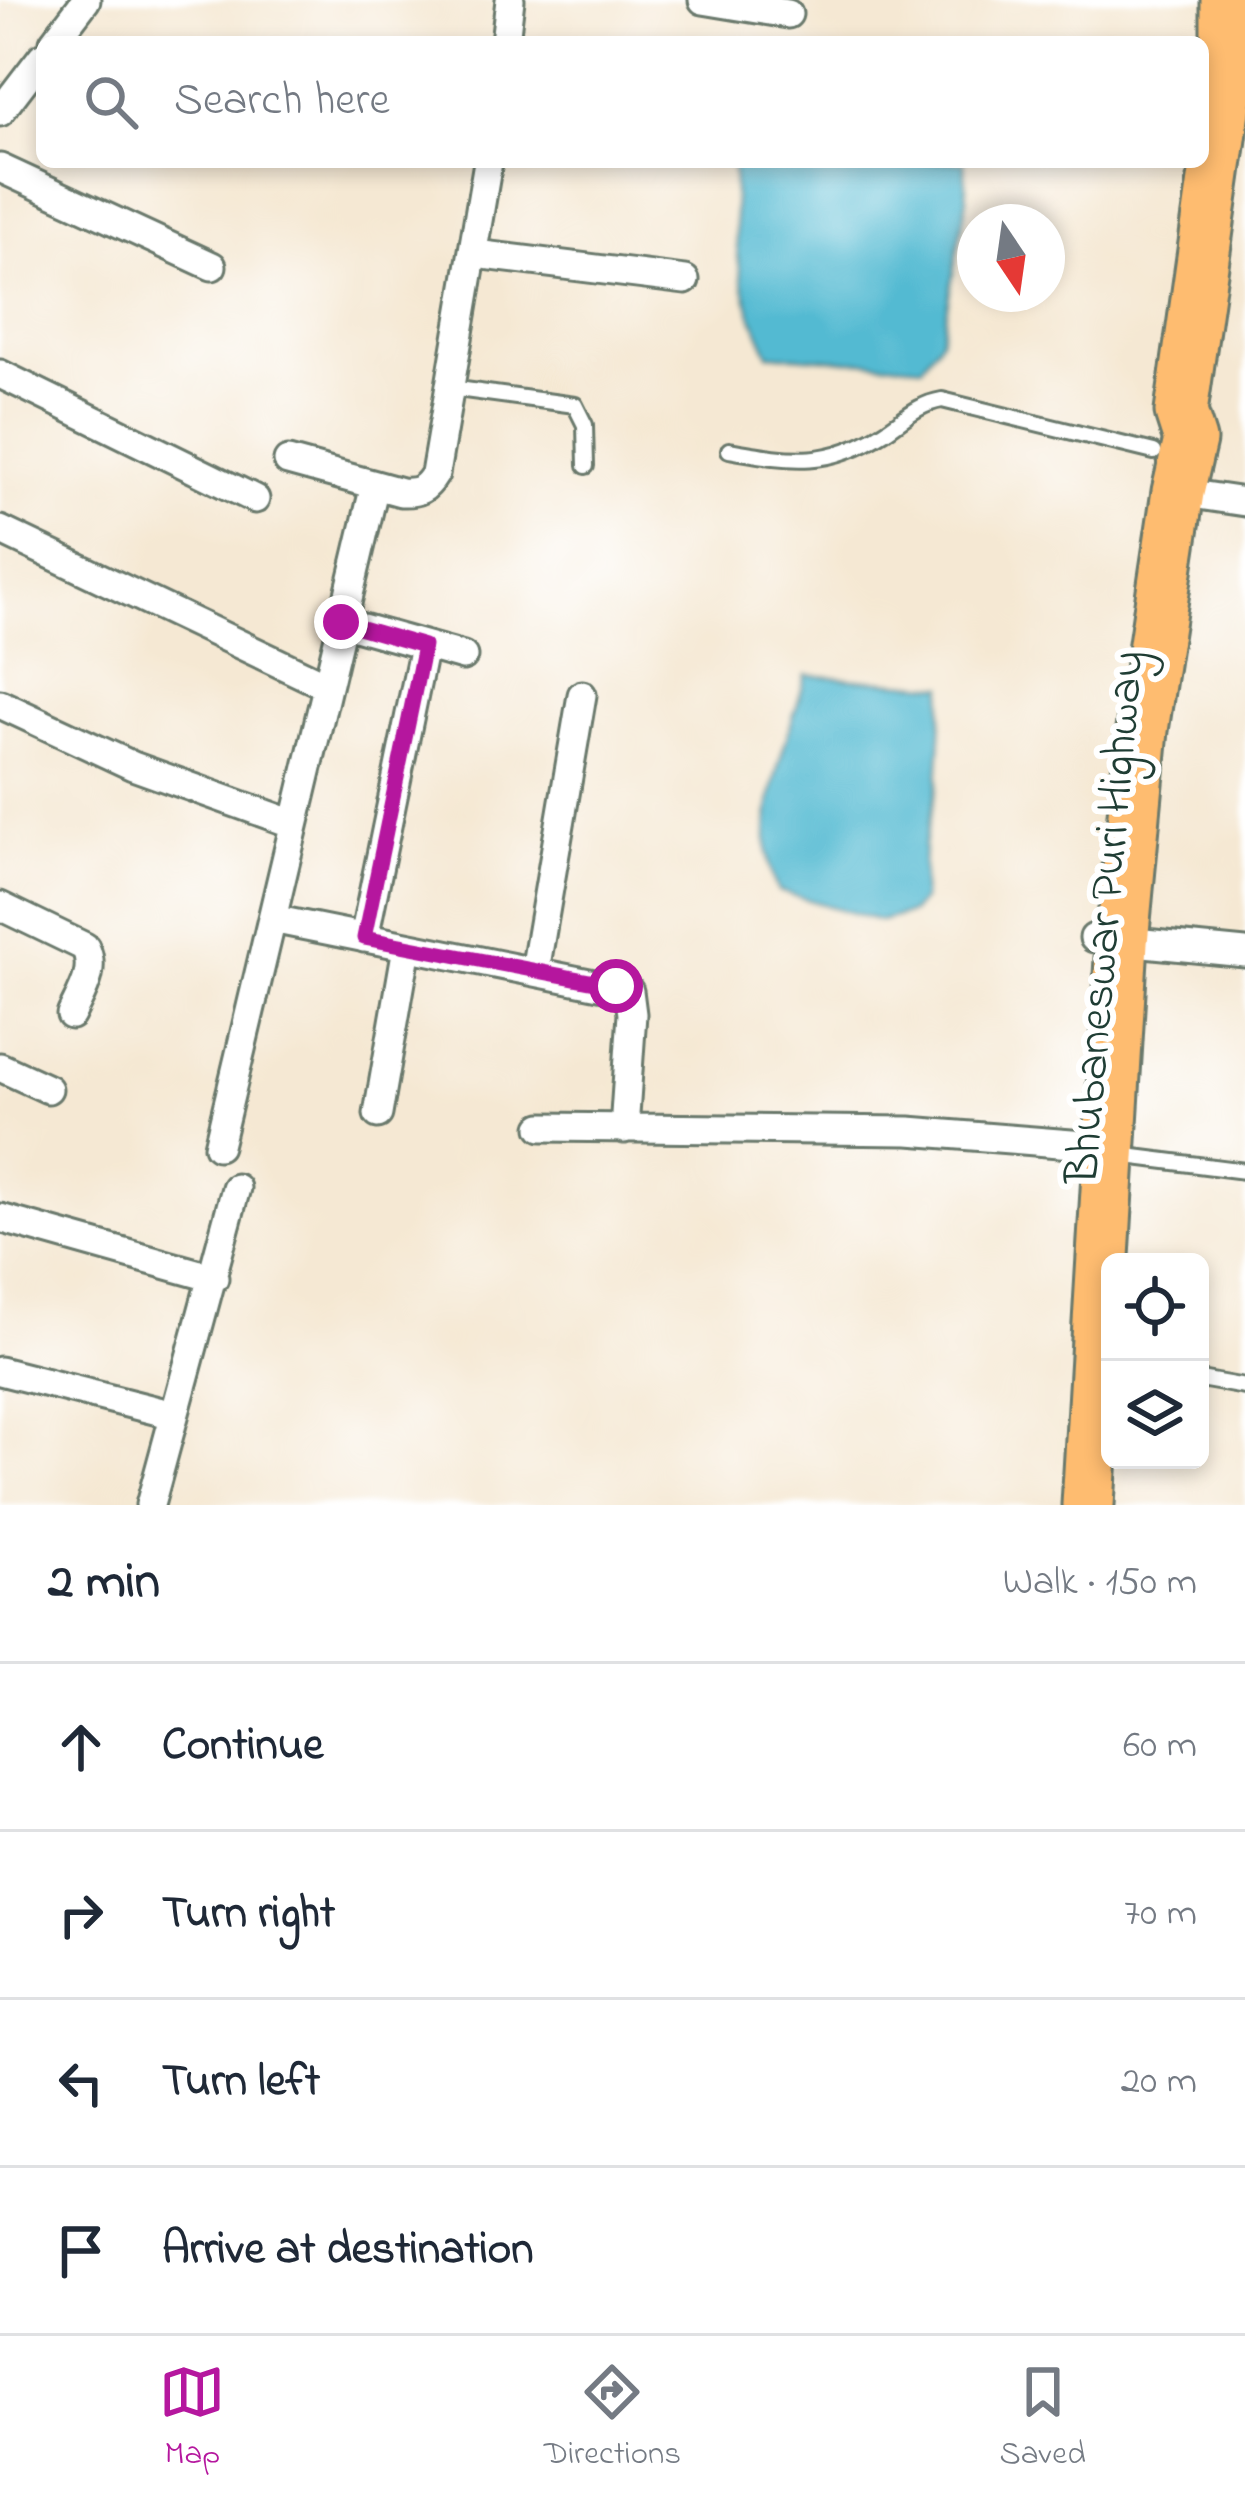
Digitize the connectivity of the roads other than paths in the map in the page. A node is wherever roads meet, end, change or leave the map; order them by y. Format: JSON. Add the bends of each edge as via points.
{"nodes":[{"id":1,"x":86,"y":0,"type":"edge"},
{"id":2,"x":510,"y":0,"type":"edge"},
{"id":3,"x":704,"y":0,"type":"edge"},
{"id":4,"x":1227,"y":0,"type":"edge"},
{"id":5,"x":788,"y":14,"type":"dead end"},
{"id":6,"x":59,"y":36,"type":"edge"},
{"id":7,"x":506,"y":36,"type":"edge"},
{"id":8,"x":36,"y":65,"type":"edge"},
{"id":9,"x":0,"y":112,"type":"edge"},
{"id":10,"x":487,"y":168,"type":"edge"},
{"id":11,"x":0,"y":169,"type":"edge"},
{"id":12,"x":475,"y":254,"type":"junction"},
{"id":13,"x":212,"y":266,"type":"dead end"},
{"id":14,"x":686,"y":280,"type":"dead end"},
{"id":15,"x":0,"y":374,"type":"edge"},
{"id":16,"x":450,"y":388,"type":"junction"},
{"id":17,"x":729,"y":450,"type":"dead end"},
{"id":18,"x":1171,"y":452,"type":"junction"},
{"id":19,"x":288,"y":461,"type":"dead end"},
{"id":20,"x":586,"y":466,"type":"dead end"},
{"id":21,"x":375,"y":485,"type":"junction"},
{"id":22,"x":255,"y":499,"type":"dead end"},
{"id":23,"x":1245,"y":502,"type":"edge"},
{"id":24,"x":0,"y":530,"type":"edge"},
{"id":25,"x":341,"y":622,"type":"junction"},
{"id":26,"x":424,"y":646,"type":"junction"},
{"id":27,"x":464,"y":656,"type":"dead end"},
{"id":28,"x":325,"y":685,"type":"junction"},
{"id":29,"x":582,"y":695,"type":"dead end"},
{"id":30,"x":0,"y":704,"type":"edge"},
{"id":31,"x":294,"y":824,"type":"junction"},
{"id":32,"x":0,"y":906,"type":"edge"},
{"id":33,"x":272,"y":919,"type":"junction"},
{"id":34,"x":364,"y":938,"type":"junction"},
{"id":35,"x":1108,"y":940,"type":"junction"},
{"id":36,"x":407,"y":947,"type":"junction"},
{"id":37,"x":1245,"y":953,"type":"edge"},
{"id":38,"x":535,"y":971,"type":"junction"},
{"id":39,"x":70,"y":1016,"type":"dead end"},
{"id":40,"x":0,"y":1066,"type":"edge"},
{"id":41,"x":48,"y":1088,"type":"dead end"},
{"id":42,"x":378,"y":1114,"type":"dead end"},
{"id":43,"x":542,"y":1127,"type":"dead end"},
{"id":44,"x":624,"y":1130,"type":"junction"},
{"id":45,"x":218,"y":1146,"type":"dead end"},
{"id":46,"x":1098,"y":1150,"type":"junction"},
{"id":47,"x":1245,"y":1171,"type":"edge"},
{"id":48,"x":236,"y":1188,"type":"dead end"},
{"id":49,"x":0,"y":1218,"type":"edge"},
{"id":50,"x":214,"y":1278,"type":"junction"},
{"id":51,"x":1104,"y":1361,"type":"edge"},
{"id":52,"x":0,"y":1372,"type":"edge"},
{"id":53,"x":1209,"y":1381,"type":"edge"},
{"id":54,"x":1245,"y":1387,"type":"edge"},
{"id":55,"x":1101,"y":1390,"type":"edge"},
{"id":56,"x":174,"y":1415,"type":"junction"},
{"id":57,"x":150,"y":1505,"type":"edge"},
{"id":58,"x":1060,"y":1505,"type":"edge"},
{"id":59,"x":1088,"y":1505,"type":"edge"}],
"edges":[{"from":1,"to":6,"type":"street"},
{"from":2,"to":7,"type":"street"},
{"from":3,"to":5,"type":"street"},
{"from":4,"to":18,"type":"highway","name":"Bhubaneswar Puri Highway","via":[[1227,89]]},
{"from":8,"to":9,"type":"street"},
{"from":10,"to":12,"type":"street"},
{"from":11,"to":13,"type":"street"},
{"from":12,"to":14,"type":"street"},
{"from":12,"to":16,"type":"street"},
{"from":15,"to":22,"type":"street"},
{"from":16,"to":20,"type":"lane","via":[[575,405]]},
{"from":16,"to":21,"type":"street","via":[[428,486],[416,493]]},
{"from":17,"to":18,"type":"lane","via":[[817,460],[854,450],[924,403],[942,400]]},
{"from":18,"to":23,"type":"street"},
{"from":18,"to":35,"type":"highway","name":"Bhubaneswar Puri Highway","via":[[1130,586]]},
{"from":19,"to":21,"type":"street"},
{"from":21,"to":25,"type":"street"},
{"from":24,"to":28,"type":"street"},
{"from":25,"to":26,"type":"street"},
{"from":25,"to":28,"type":"street"},
{"from":26,"to":27,"type":"street"},
{"from":26,"to":34,"type":"street"},
{"from":28,"to":31,"type":"street"},
{"from":29,"to":38,"type":"street"},
{"from":30,"to":31,"type":"street","via":[[133,766]]},
{"from":31,"to":33,"type":"street"},
{"from":32,"to":39,"type":"street","via":[[85,947],[89,975]]},
{"from":33,"to":34,"type":"street"},
{"from":33,"to":45,"type":"street"},
{"from":34,"to":36,"type":"street"},
{"from":35,"to":37,"type":"street"},
{"from":35,"to":46,"type":"highway","name":"Bhubaneswar Puri Highway"},
{"from":36,"to":38,"type":"street"},
{"from":36,"to":42,"type":"street"},
{"from":38,"to":44,"type":"street","via":[[628,991]]},
{"from":40,"to":41,"type":"street"},
{"from":43,"to":44,"type":"street"},
{"from":44,"to":46,"type":"street","via":[[910,1131]]},
{"from":46,"to":47,"type":"lane"},
{"from":46,"to":51,"type":"highway","name":"Bhubaneswar Puri Highway"},
{"from":46,"to":58,"type":"highway","name":"Bhubaneswar Puri Highway"},
{"from":48,"to":50,"type":"street"},
{"from":49,"to":50,"type":"street"},
{"from":50,"to":56,"type":"street"},
{"from":52,"to":56,"type":"street"},
{"from":53,"to":54,"type":"lane"},
{"from":55,"to":59,"type":"highway","name":"Bhubaneswar Puri Highway"},
{"from":56,"to":57,"type":"street"}]}
